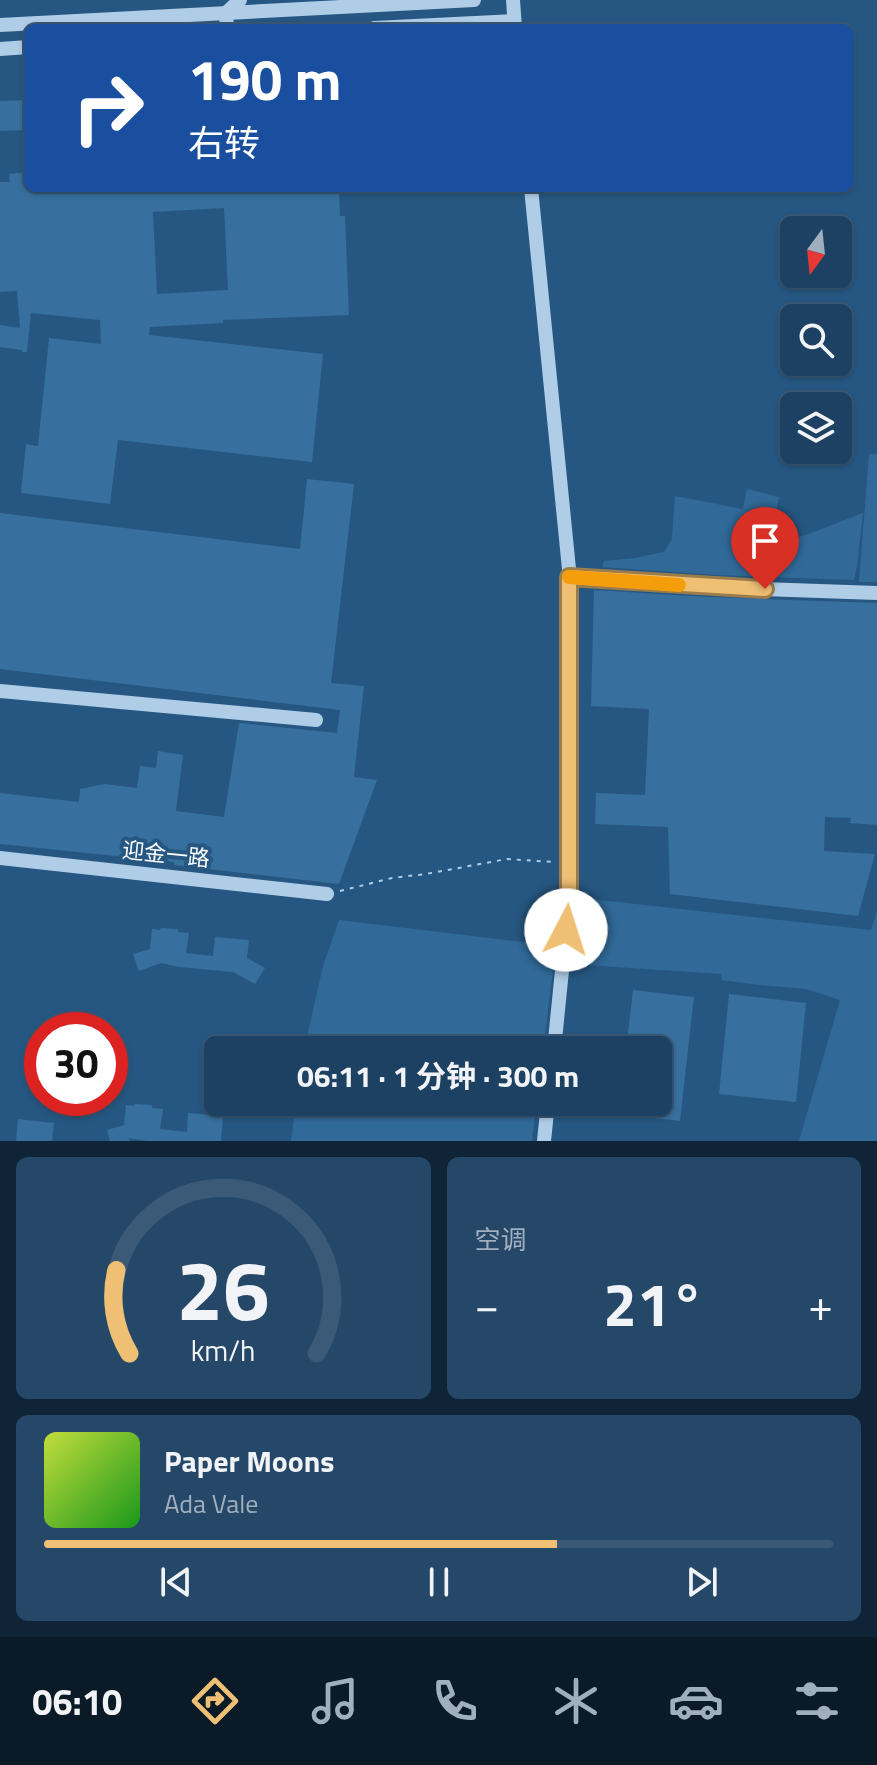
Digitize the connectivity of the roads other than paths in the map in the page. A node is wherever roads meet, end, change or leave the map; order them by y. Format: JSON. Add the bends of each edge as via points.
{"nodes":[{"id":1,"x":240,"y":0,"type":"edge"},
{"id":2,"x":474,"y":0,"type":"edge"},
{"id":3,"x":513,"y":0,"type":"edge"},
{"id":4,"x":226,"y":20,"type":"edge"},
{"id":5,"x":24,"y":24,"type":"edge"},
{"id":6,"x":45,"y":24,"type":"edge"},
{"id":7,"x":514,"y":24,"type":"edge"},
{"id":8,"x":0,"y":25,"type":"edge"},
{"id":9,"x":24,"y":47,"type":"edge"},
{"id":10,"x":0,"y":49,"type":"edge"},
{"id":11,"x":531,"y":192,"type":"edge"},
{"id":12,"x":569,"y":577,"type":"junction"},
{"id":13,"x":877,"y":593,"type":"edge"},
{"id":14,"x":0,"y":691,"type":"edge"},
{"id":15,"x":316,"y":720,"type":"dead end"},
{"id":16,"x":0,"y":858,"type":"edge"},
{"id":17,"x":327,"y":894,"type":"road end"},
{"id":18,"x":555,"y":1036,"type":"edge"},
{"id":19,"x":547,"y":1116,"type":"edge"},
{"id":20,"x":544,"y":1141,"type":"edge"}],
"edges":[{"from":1,"to":4,"type":"street"},
{"from":2,"to":4,"type":"street"},
{"from":3,"to":7,"type":"street"},
{"from":4,"to":6,"type":"street"},
{"from":5,"to":8,"type":"street"},
{"from":9,"to":10,"type":"street"},
{"from":11,"to":12,"type":"street"},
{"from":12,"to":13,"type":"street"},
{"from":12,"to":18,"type":"street","via":[[570,868]]},
{"from":14,"to":15,"type":"street"},
{"from":16,"to":17,"type":"street","name":"迎金一路"},
{"from":19,"to":20,"type":"street"}]}
